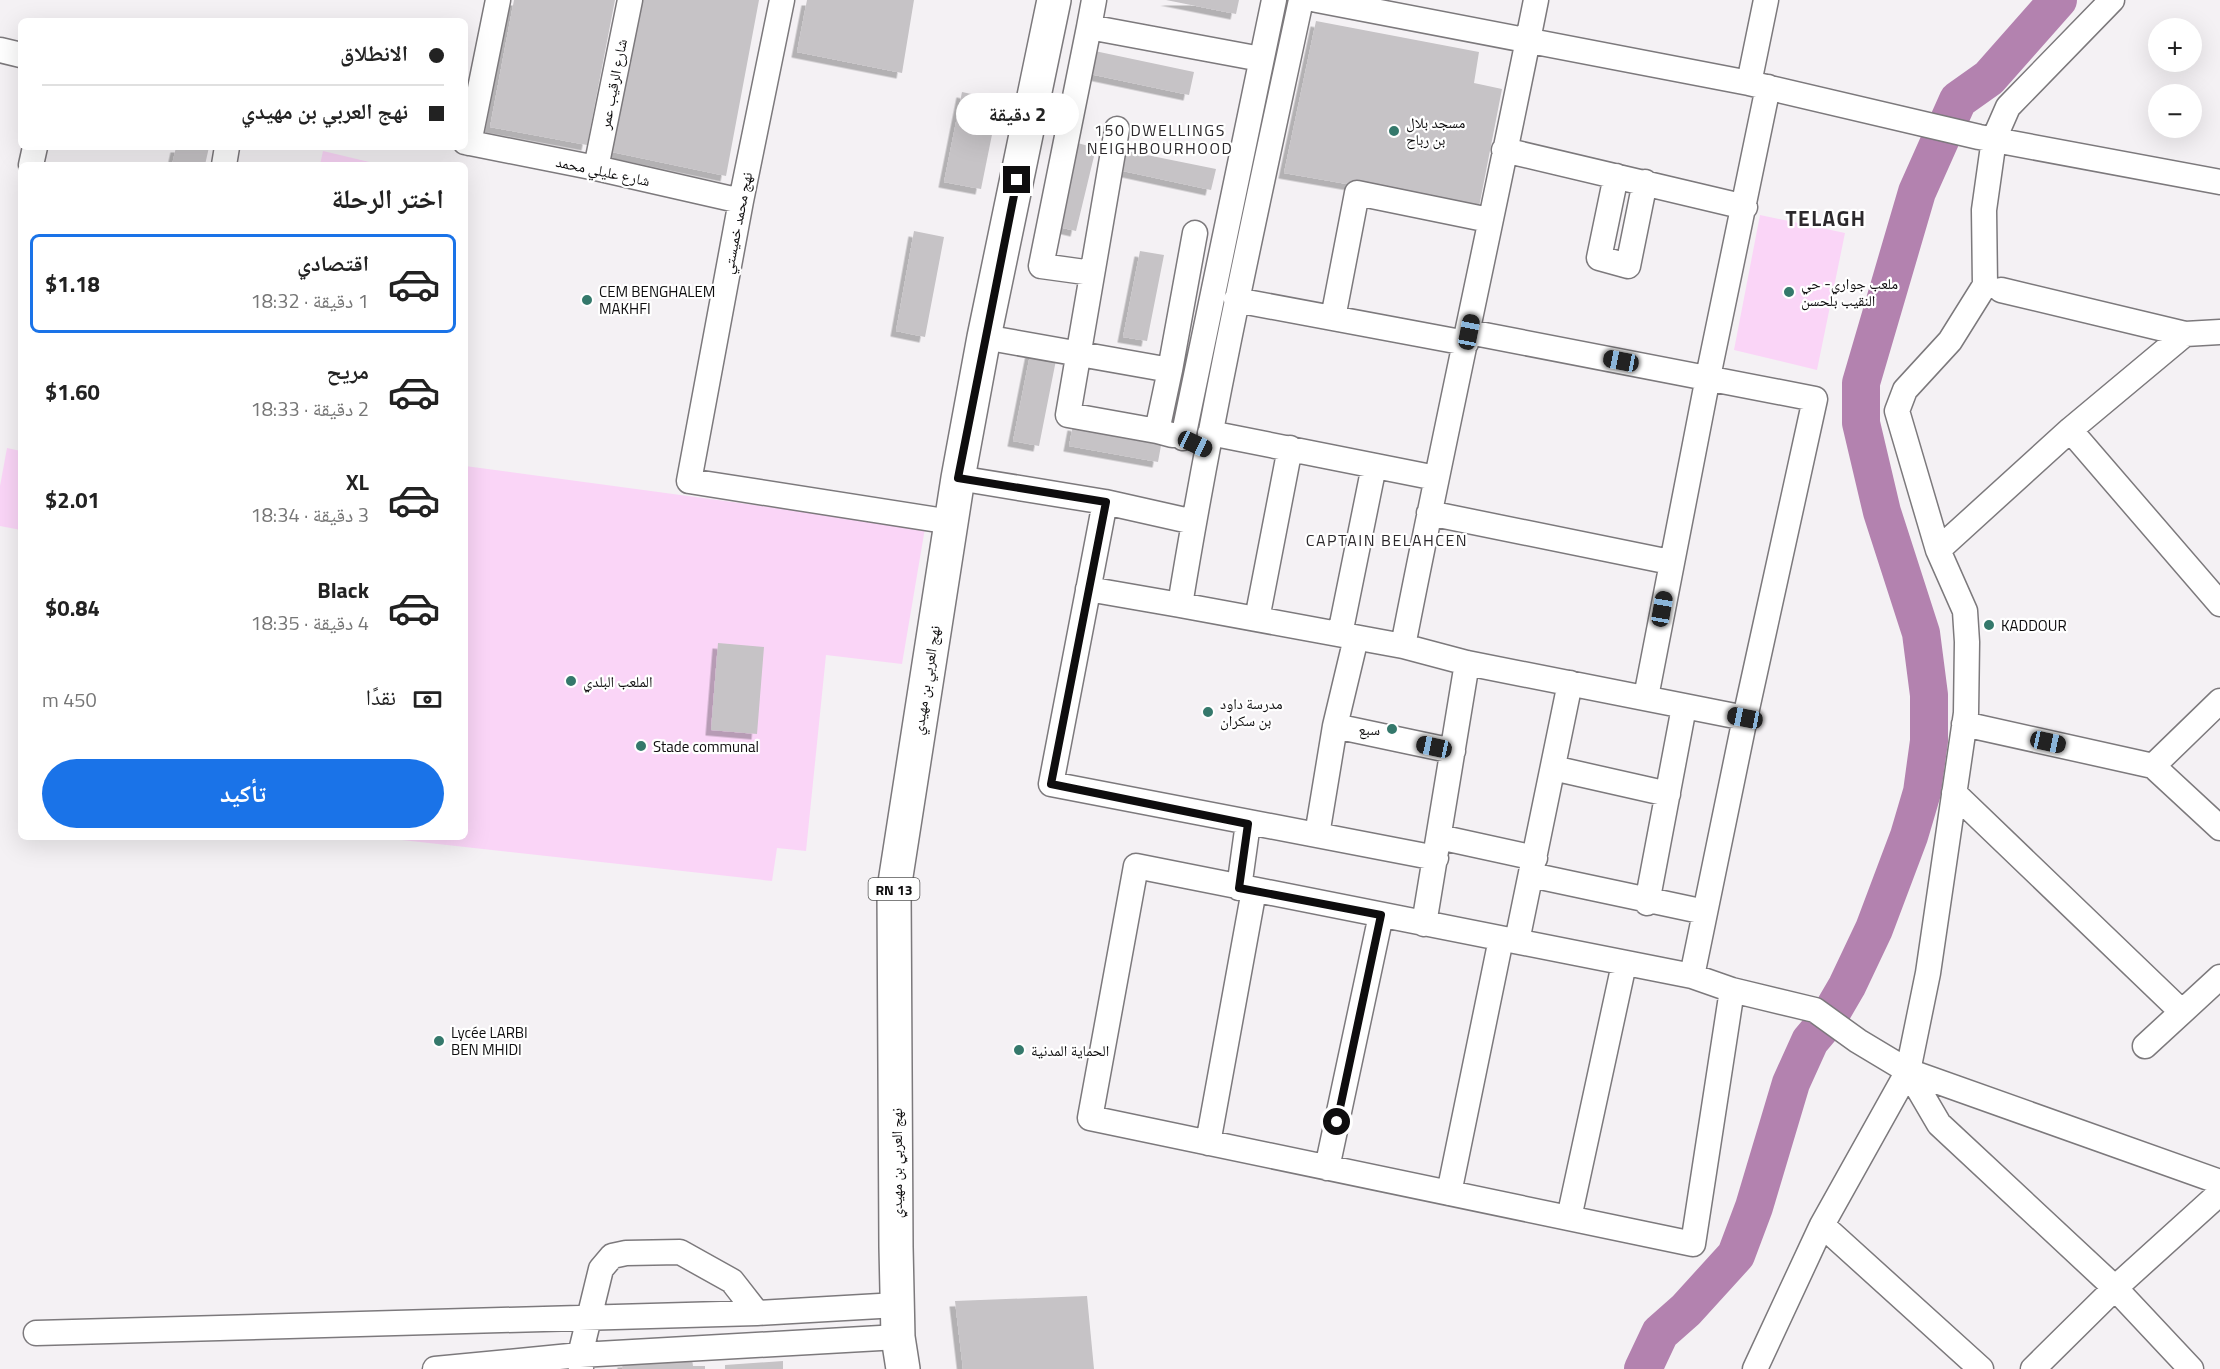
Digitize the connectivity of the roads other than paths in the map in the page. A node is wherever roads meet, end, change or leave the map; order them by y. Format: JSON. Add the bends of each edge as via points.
{"nodes":[{"id":1,"x":498,"y":0,"type":"edge"},
{"id":2,"x":630,"y":0,"type":"edge"},
{"id":3,"x":782,"y":0,"type":"edge"},
{"id":4,"x":1054,"y":0,"type":"edge"},
{"id":5,"x":1094,"y":0,"type":"edge"},
{"id":6,"x":1274,"y":0,"type":"edge"},
{"id":7,"x":1301,"y":0,"type":"edge"},
{"id":8,"x":1317,"y":0,"type":"edge"},
{"id":9,"x":1536,"y":0,"type":"edge"},
{"id":10,"x":1766,"y":0,"type":"edge"},
{"id":11,"x":2112,"y":0,"type":"edge"},
{"id":12,"x":1089,"y":27,"type":"junction"},
{"id":13,"x":1528,"y":41,"type":"junction"},
{"id":14,"x":0,"y":50,"type":"edge"},
{"id":15,"x":18,"y":54,"type":"edge"},
{"id":16,"x":1262,"y":59,"type":"junction"},
{"id":17,"x":1759,"y":85,"type":"junction"},
{"id":18,"x":1117,"y":129,"type":"dead end"},
{"id":19,"x":468,"y":138,"type":"edge"},
{"id":20,"x":1987,"y":138,"type":"junction"},
{"id":21,"x":468,"y":143,"type":"edge"},
{"id":22,"x":1504,"y":150,"type":"junction"},
{"id":23,"x":596,"y":168,"type":"junction"},
{"id":24,"x":1616,"y":176,"type":"junction"},
{"id":25,"x":1645,"y":182,"type":"junction"},
{"id":26,"x":2220,"y":182,"type":"edge"},
{"id":27,"x":741,"y":201,"type":"junction"},
{"id":28,"x":1745,"y":207,"type":"junction"},
{"id":29,"x":1489,"y":220,"type":"junction"},
{"id":30,"x":1195,"y":233,"type":"dead end"},
{"id":31,"x":1092,"y":273,"type":"junction"},
{"id":32,"x":2001,"y":290,"type":"dead end"},
{"id":33,"x":1236,"y":300,"type":"junction"},
{"id":34,"x":1333,"y":318,"type":"junction"},
{"id":35,"x":2220,"y":332,"type":"edge"},
{"id":36,"x":2185,"y":334,"type":"junction"},
{"id":37,"x":984,"y":337,"type":"junction"},
{"id":38,"x":1468,"y":338,"type":"junction"},
{"id":39,"x":1077,"y":353,"type":"junction"},
{"id":40,"x":1170,"y":370,"type":"junction"},
{"id":41,"x":1707,"y":377,"type":"junction"},
{"id":42,"x":2070,"y":430,"type":"junction"},
{"id":43,"x":1157,"y":431,"type":"junction"},
{"id":44,"x":1183,"y":438,"type":"junction"},
{"id":45,"x":1209,"y":441,"type":"junction"},
{"id":46,"x":1290,"y":448,"type":"junction"},
{"id":47,"x":1374,"y":466,"type":"junction"},
{"id":48,"x":958,"y":478,"type":"junction"},
{"id":49,"x":1436,"y":478,"type":"junction"},
{"id":50,"x":1106,"y":502,"type":"junction"},
{"id":51,"x":1429,"y":513,"type":"junction"},
{"id":52,"x":951,"y":522,"type":"junction"},
{"id":53,"x":1194,"y":522,"type":"junction"},
{"id":54,"x":1938,"y":550,"type":"junction"},
{"id":55,"x":1670,"y":562,"type":"junction"},
{"id":56,"x":1088,"y":589,"type":"junction"},
{"id":57,"x":2220,"y":604,"type":"edge"},
{"id":58,"x":1180,"y":605,"type":"junction"},
{"id":59,"x":1257,"y":619,"type":"junction"},
{"id":60,"x":1348,"y":636,"type":"junction"},
{"id":61,"x":1403,"y":646,"type":"junction"},
{"id":62,"x":1467,"y":663,"type":"junction"},
{"id":63,"x":1570,"y":683,"type":"junction"},
{"id":64,"x":1646,"y":697,"type":"junction"},
{"id":65,"x":2220,"y":701,"type":"edge"},
{"id":66,"x":1684,"y":707,"type":"junction"},
{"id":67,"x":1745,"y":718,"type":"junction"},
{"id":68,"x":1964,"y":724,"type":"junction"},
{"id":69,"x":1335,"y":726,"type":"junction"},
{"id":70,"x":1453,"y":751,"type":"junction"},
{"id":71,"x":2153,"y":765,"type":"junction"},
{"id":72,"x":1553,"y":768,"type":"junction"},
{"id":73,"x":1954,"y":794,"type":"junction"},
{"id":74,"x":1668,"y":795,"type":"junction"},
{"id":75,"x":1248,"y":824,"type":"junction"},
{"id":76,"x":2220,"y":828,"type":"edge"},
{"id":77,"x":1317,"y":835,"type":"junction"},
{"id":78,"x":1438,"y":848,"type":"junction"},
{"id":79,"x":1533,"y":867,"type":"junction"},
{"id":80,"x":1247,"y":889,"type":"junction"},
{"id":81,"x":1648,"y":902,"type":"junction"},
{"id":82,"x":1705,"y":912,"type":"junction"},
{"id":83,"x":1381,"y":915,"type":"junction"},
{"id":84,"x":1424,"y":924,"type":"junction"},
{"id":85,"x":1509,"y":940,"type":"junction"},
{"id":86,"x":1624,"y":964,"type":"junction"},
{"id":87,"x":1692,"y":976,"type":"junction"},
{"id":88,"x":2220,"y":977,"type":"edge"},
{"id":89,"x":1732,"y":990,"type":"junction"},
{"id":90,"x":2182,"y":1012,"type":"junction"},
{"id":91,"x":2145,"y":1046,"type":"dead end"},
{"id":92,"x":1908,"y":1071,"type":"junction"},
{"id":93,"x":1208,"y":1143,"type":"junction"},
{"id":94,"x":1328,"y":1168,"type":"junction"},
{"id":95,"x":2220,"y":1182,"type":"edge"},
{"id":96,"x":1449,"y":1193,"type":"junction"},
{"id":97,"x":2220,"y":1193,"type":"edge"},
{"id":98,"x":1569,"y":1218,"type":"junction"},
{"id":99,"x":1822,"y":1225,"type":"junction"},
{"id":100,"x":2115,"y":1288,"type":"junction"},
{"id":101,"x":757,"y":1313,"type":"junction"},
{"id":102,"x":591,"y":1318,"type":"junction"},
{"id":103,"x":898,"y":1321,"type":"junction"},
{"id":104,"x":36,"y":1333,"type":"dead end"},
{"id":105,"x":581,"y":1362,"type":"edge"},
{"id":106,"x":1756,"y":1368,"type":"edge"},
{"id":107,"x":435,"y":1369,"type":"edge"},
{"id":108,"x":903,"y":1369,"type":"edge"},
{"id":109,"x":1981,"y":1369,"type":"edge"},
{"id":110,"x":2033,"y":1369,"type":"edge"},
{"id":111,"x":2191,"y":1369,"type":"edge"}],
"edges":[{"from":1,"to":19,"type":"street"},
{"from":2,"to":23,"type":"street","name":"شارع الرقيب عمر"},
{"from":3,"to":27,"type":"street","name":"نهج محمد خميستي"},
{"from":4,"to":37,"type":"main road","name":"نهج العربي بن مهيدي","number":"RN 13"},
{"from":5,"to":12,"type":"street"},
{"from":6,"to":16,"type":"street"},
{"from":7,"to":33,"type":"street"},
{"from":8,"to":13,"type":"street"},
{"from":9,"to":13,"type":"street"},
{"from":10,"to":17,"type":"street"},
{"from":11,"to":20,"type":"street","via":[[2008,107]]},
{"from":12,"to":16,"type":"street"},
{"from":12,"to":31,"type":"street","via":[[1041,266]]},
{"from":13,"to":17,"type":"street"},
{"from":13,"to":22,"type":"street"},
{"from":14,"to":15,"type":"street"},
{"from":16,"to":44,"type":"street"},
{"from":17,"to":20,"type":"street"},
{"from":17,"to":28,"type":"street"},
{"from":18,"to":31,"type":"street"},
{"from":20,"to":26,"type":"street"},
{"from":20,"to":54,"type":"street","via":[[1986,285],[1950,341],[1905,390],[1897,411]]},
{"from":21,"to":23,"type":"street","name":"شارع عليلي محمد"},
{"from":22,"to":24,"type":"street"},
{"from":22,"to":29,"type":"street"},
{"from":23,"to":27,"type":"street","name":"شارع عليلي محمد"},
{"from":24,"to":25,"type":"street"},
{"from":24,"to":25,"type":"street","via":[[1599,258],[1628,266]]},
{"from":25,"to":28,"type":"street"},
{"from":27,"to":52,"type":"street","name":"نهج محمد خميستي","via":[[689,481]]},
{"from":28,"to":41,"type":"street"},
{"from":29,"to":34,"type":"street","via":[[1357,193]]},
{"from":29,"to":38,"type":"street"},
{"from":30,"to":40,"type":"street"},
{"from":31,"to":39,"type":"street"},
{"from":32,"to":36,"type":"street"},
{"from":33,"to":34,"type":"street"},
{"from":33,"to":45,"type":"street"},
{"from":34,"to":38,"type":"street"},
{"from":35,"to":36,"type":"street"},
{"from":36,"to":42,"type":"street"},
{"from":37,"to":39,"type":"street"},
{"from":37,"to":48,"type":"main road","name":"نهج العربي بن مهيدي","number":"RN 13"},
{"from":38,"to":41,"type":"street"},
{"from":38,"to":49,"type":"street"},
{"from":39,"to":40,"type":"street"},
{"from":39,"to":43,"type":"street","via":[[1068,415]]},
{"from":40,"to":43,"type":"street"},
{"from":41,"to":55,"type":"street"},
{"from":41,"to":67,"type":"street","via":[[1815,399]]},
{"from":42,"to":54,"type":"street"},
{"from":42,"to":57,"type":"street"},
{"from":43,"to":44,"type":"street"},
{"from":44,"to":45,"type":"street"},
{"from":45,"to":46,"type":"street"},
{"from":45,"to":53,"type":"street"},
{"from":46,"to":47,"type":"street"},
{"from":46,"to":59,"type":"street"},
{"from":47,"to":49,"type":"street"},
{"from":47,"to":60,"type":"street"},
{"from":48,"to":50,"type":"street"},
{"from":48,"to":52,"type":"main road","name":"نهج العربي بن مهيدي","number":"RN 13"},
{"from":49,"to":51,"type":"street"},
{"from":50,"to":53,"type":"street"},
{"from":50,"to":56,"type":"street"},
{"from":51,"to":55,"type":"street"},
{"from":51,"to":61,"type":"street"},
{"from":52,"to":103,"type":"main road","name":"نهج العربي بن مهيدي","number":"RN 13","via":[[894,889]]},
{"from":53,"to":58,"type":"street"},
{"from":54,"to":68,"type":"street","via":[[1965,610]]},
{"from":55,"to":64,"type":"street"},
{"from":56,"to":58,"type":"street"},
{"from":56,"to":75,"type":"street","via":[[1051,784]]},
{"from":58,"to":59,"type":"street"},
{"from":59,"to":60,"type":"street"},
{"from":60,"to":61,"type":"street"},
{"from":60,"to":69,"type":"street"},
{"from":61,"to":62,"type":"street"},
{"from":62,"to":63,"type":"street"},
{"from":62,"to":70,"type":"street"},
{"from":63,"to":64,"type":"street"},
{"from":63,"to":72,"type":"street"},
{"from":64,"to":66,"type":"street"},
{"from":65,"to":71,"type":"street"},
{"from":66,"to":67,"type":"street"},
{"from":66,"to":74,"type":"street"},
{"from":67,"to":82,"type":"street"},
{"from":68,"to":71,"type":"street"},
{"from":68,"to":73,"type":"street"},
{"from":69,"to":70,"type":"street"},
{"from":69,"to":77,"type":"street"},
{"from":70,"to":78,"type":"street"},
{"from":71,"to":76,"type":"street"},
{"from":72,"to":74,"type":"street"},
{"from":72,"to":79,"type":"street"},
{"from":73,"to":90,"type":"street"},
{"from":73,"to":92,"type":"street","via":[[1928,973]]},
{"from":74,"to":81,"type":"street"},
{"from":75,"to":77,"type":"street"},
{"from":75,"to":80,"type":"street"},
{"from":77,"to":78,"type":"street"},
{"from":78,"to":79,"type":"street"},
{"from":78,"to":84,"type":"street"},
{"from":79,"to":81,"type":"street"},
{"from":79,"to":85,"type":"street"},
{"from":80,"to":83,"type":"street"},
{"from":80,"to":93,"type":"street"},
{"from":80,"to":93,"type":"street","via":[[1136,866],[1090,1118]]},
{"from":81,"to":82,"type":"street"},
{"from":82,"to":87,"type":"street"},
{"from":83,"to":84,"type":"street"},
{"from":83,"to":94,"type":"street"},
{"from":84,"to":85,"type":"street"},
{"from":85,"to":86,"type":"street"},
{"from":85,"to":96,"type":"street"},
{"from":86,"to":87,"type":"street"},
{"from":86,"to":98,"type":"street"},
{"from":87,"to":89,"type":"street"},
{"from":88,"to":90,"type":"street"},
{"from":89,"to":92,"type":"street","via":[[1815,1010]]},
{"from":89,"to":98,"type":"street","via":[[1693,1244]]},
{"from":90,"to":91,"type":"street"},
{"from":92,"to":95,"type":"street"},
{"from":92,"to":99,"type":"street"},
{"from":92,"to":100,"type":"street","via":[[1939,1124]]},
{"from":93,"to":94,"type":"street"},
{"from":94,"to":96,"type":"street"},
{"from":96,"to":98,"type":"street"},
{"from":97,"to":100,"type":"street"},
{"from":99,"to":106,"type":"street"},
{"from":99,"to":109,"type":"street"},
{"from":100,"to":110,"type":"street"},
{"from":100,"to":111,"type":"street"},
{"from":101,"to":102,"type":"street"},
{"from":101,"to":102,"type":"street","via":[[732,1281],[680,1252],[626,1253],[612,1256],[601,1269]]},
{"from":101,"to":103,"type":"street"},
{"from":102,"to":104,"type":"street"},
{"from":102,"to":105,"type":"street"},
{"from":103,"to":105,"type":"street"},
{"from":103,"to":108,"type":"main road","name":"نهج العربي بن مهيدي","number":"RN 13"},
{"from":105,"to":107,"type":"street"}]}
